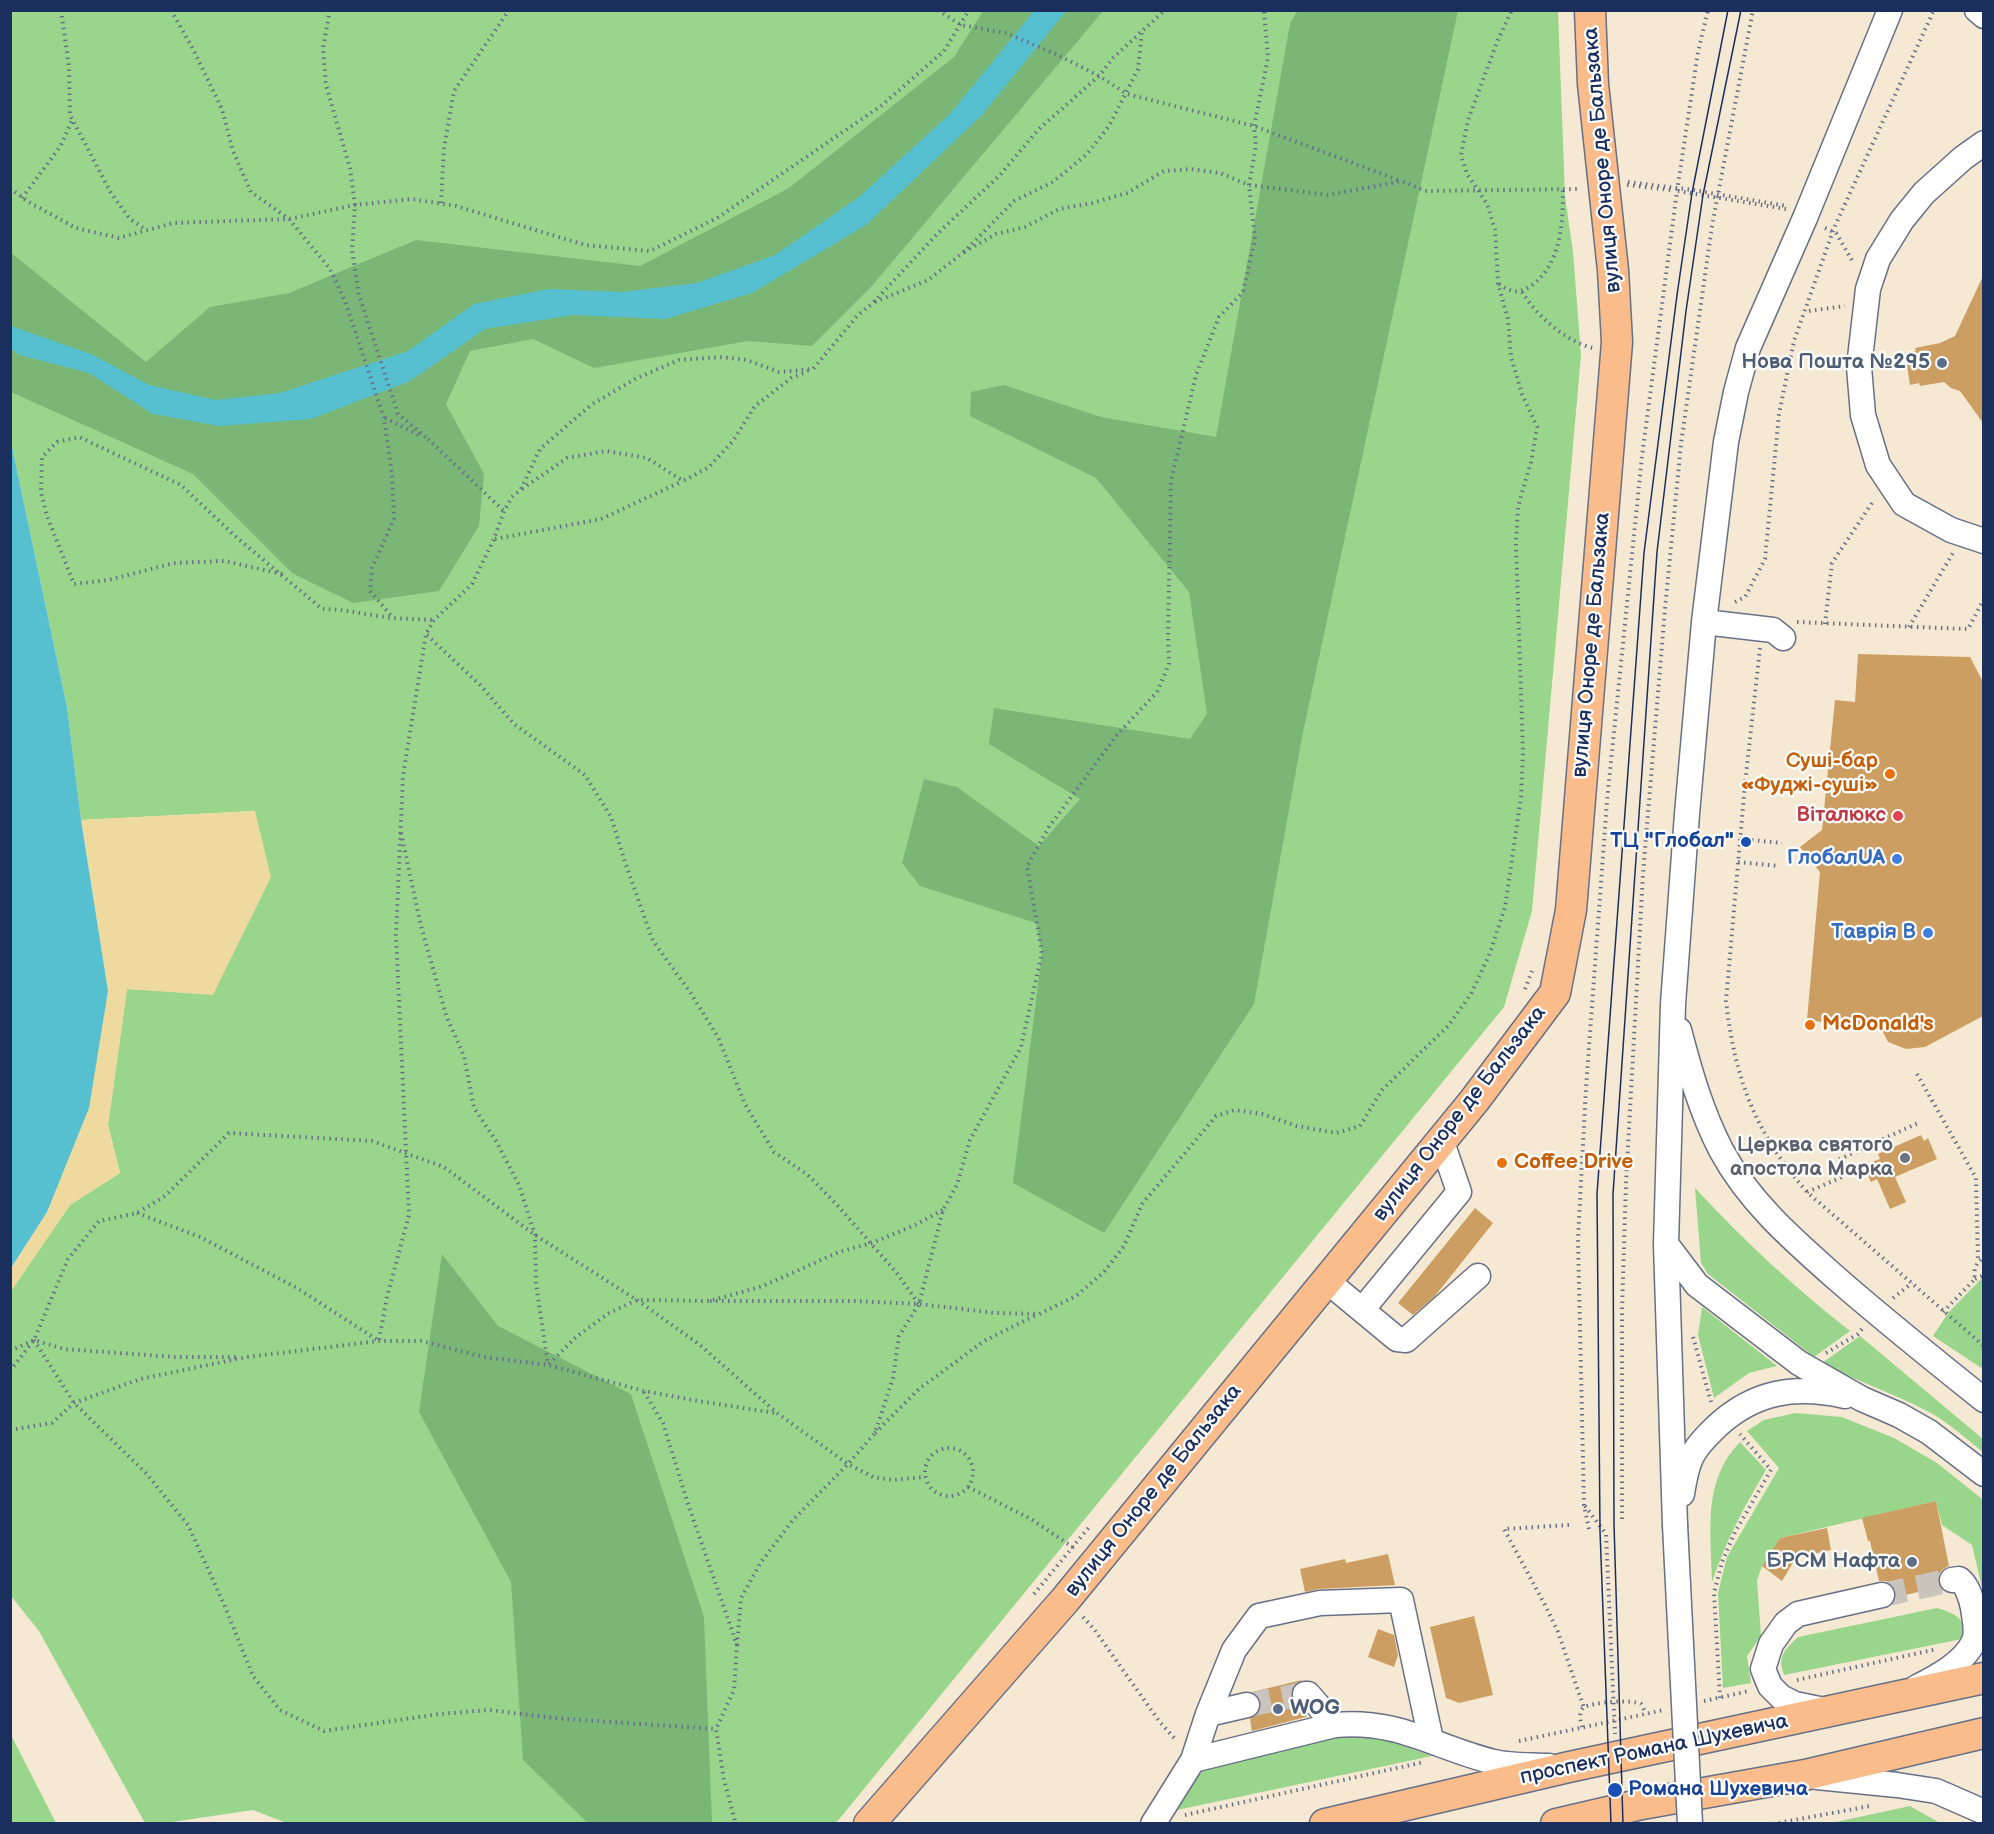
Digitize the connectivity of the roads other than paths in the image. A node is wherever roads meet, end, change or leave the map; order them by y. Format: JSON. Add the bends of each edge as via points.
{"nodes":[{"id":1,"x":1590,"y":10,"type":"edge"},
{"id":2,"x":1890,"y":10,"type":"edge"},
{"id":3,"x":1977,"y":10,"type":"edge"},
{"id":4,"x":1983,"y":16,"type":"edge"},
{"id":5,"x":1983,"y":143,"type":"edge"},
{"id":6,"x":1974,"y":537,"type":"edge"},
{"id":7,"x":1704,"y":622,"type":"junction"},
{"id":8,"x":1780,"y":630,"type":"road end"},
{"id":9,"x":1673,"y":1004,"type":"junction"},
{"id":10,"x":1442,"y":1142,"type":"junction"},
{"id":11,"x":1666,"y":1244,"type":"junction"},
{"id":12,"x":1478,"y":1276,"type":"dead end"},
{"id":13,"x":1327,"y":1281,"type":"junction"},
{"id":14,"x":1362,"y":1310,"type":"junction"},
{"id":15,"x":1862,"y":1400,"type":"junction"},
{"id":16,"x":1983,"y":1400,"type":"edge"},
{"id":17,"x":1983,"y":1474,"type":"edge"},
{"id":18,"x":1675,"y":1525,"type":"junction"},
{"id":19,"x":1952,"y":1580,"type":"dead end"},
{"id":20,"x":1882,"y":1595,"type":"tunnel mouth"},
{"id":21,"x":1979,"y":1648,"type":"edge"},
{"id":22,"x":1970,"y":1681,"type":"edge"},
{"id":23,"x":1305,"y":1694,"type":"dead end"},
{"id":24,"x":1902,"y":1695,"type":"junction"},
{"id":25,"x":1246,"y":1705,"type":"tunnel mouth"},
{"id":26,"x":1832,"y":1712,"type":"junction"},
{"id":27,"x":1209,"y":1714,"type":"junction"},
{"id":28,"x":1335,"y":1725,"type":"junction"},
{"id":29,"x":1983,"y":1733,"type":"edge"},
{"id":30,"x":1431,"y":1740,"type":"junction"},
{"id":31,"x":1193,"y":1760,"type":"junction"},
{"id":32,"x":1569,"y":1767,"type":"junction"},
{"id":33,"x":1805,"y":1775,"type":"junction"},
{"id":34,"x":1983,"y":1812,"type":"edge"},
{"id":35,"x":1153,"y":1823,"type":"edge"},
{"id":36,"x":869,"y":1824,"type":"edge"},
{"id":37,"x":1326,"y":1824,"type":"edge"},
{"id":38,"x":1556,"y":1824,"type":"edge"},
{"id":39,"x":1690,"y":1824,"type":"edge"}],
"edges":[{"from":1,"to":10,"type":"main road","name":"вулиця Оноре де Бальзака","via":[[1592,190],[1613,270],[1617,342],[1571,910],[1555,993]]},
{"from":2,"to":7,"type":"street","via":[[1748,348],[1726,442]]},
{"from":3,"to":4,"type":"street"},
{"from":5,"to":6,"type":"street","via":[[1936,181],[1902,220],[1878,259],[1868,289],[1859,367],[1863,415],[1878,465],[1904,504],[1951,530]]},
{"from":7,"to":8,"type":"street"},
{"from":7,"to":9,"type":"street"},
{"from":9,"to":11,"type":"street"},
{"from":9,"to":16,"type":"street","via":[[1703,1113],[1722,1152],[1753,1199],[1782,1230],[1876,1313]]},
{"from":10,"to":13,"type":"main road","name":"вулиця Оноре де Бальзака"},
{"from":10,"to":14,"type":"street","via":[[1459,1192]]},
{"from":11,"to":15,"type":"street","via":[[1697,1285],[1799,1363]]},
{"from":11,"to":18,"type":"street"},
{"from":12,"to":14,"type":"street","via":[[1406,1340],[1396,1339]]},
{"from":13,"to":14,"type":"street"},
{"from":13,"to":36,"type":"main road","name":"вулиця Оноре де Бальзака","via":[[1065,1600]]},
{"from":15,"to":17,"type":"street","via":[[1929,1432]]},
{"from":15,"to":18,"type":"street","via":[[1820,1390],[1784,1391],[1754,1400],[1726,1417],[1692,1455]]},
{"from":18,"to":39,"type":"street","bridge":true},
{"from":19,"to":21,"type":"street","via":[[1959,1579],[1968,1592]]},
{"from":20,"to":26,"type":"street","via":[[1798,1614],[1771,1644],[1763,1669],[1770,1686],[1795,1704]]},
{"from":21,"to":22,"type":"street"},
{"from":21,"to":24,"type":"street","via":[[1936,1678]]},
{"from":22,"to":24,"type":"main road","name":"проспект Романа Шухевича"},
{"from":23,"to":28,"type":"street"},
{"from":24,"to":26,"type":"main road","name":"проспект Романа Шухевича"},
{"from":25,"to":27,"type":"street"},
{"from":26,"to":32,"type":"main road","name":"проспект Романа Шухевича"},
{"from":27,"to":30,"type":"street","via":[[1234,1650],[1259,1616],[1320,1604],[1401,1600]]},
{"from":27,"to":31,"type":"street"},
{"from":28,"to":30,"type":"street","via":[[1391,1727]]},
{"from":28,"to":31,"type":"street"},
{"from":29,"to":33,"type":"main road"},
{"from":30,"to":32,"type":"street","via":[[1497,1763]]},
{"from":31,"to":35,"type":"street"},
{"from":32,"to":37,"type":"main road","name":"проспект Романа Шухевича"},
{"from":33,"to":34,"type":"street","via":[[1936,1791]]},
{"from":33,"to":38,"type":"main road","via":[[1642,1804]]}]}
